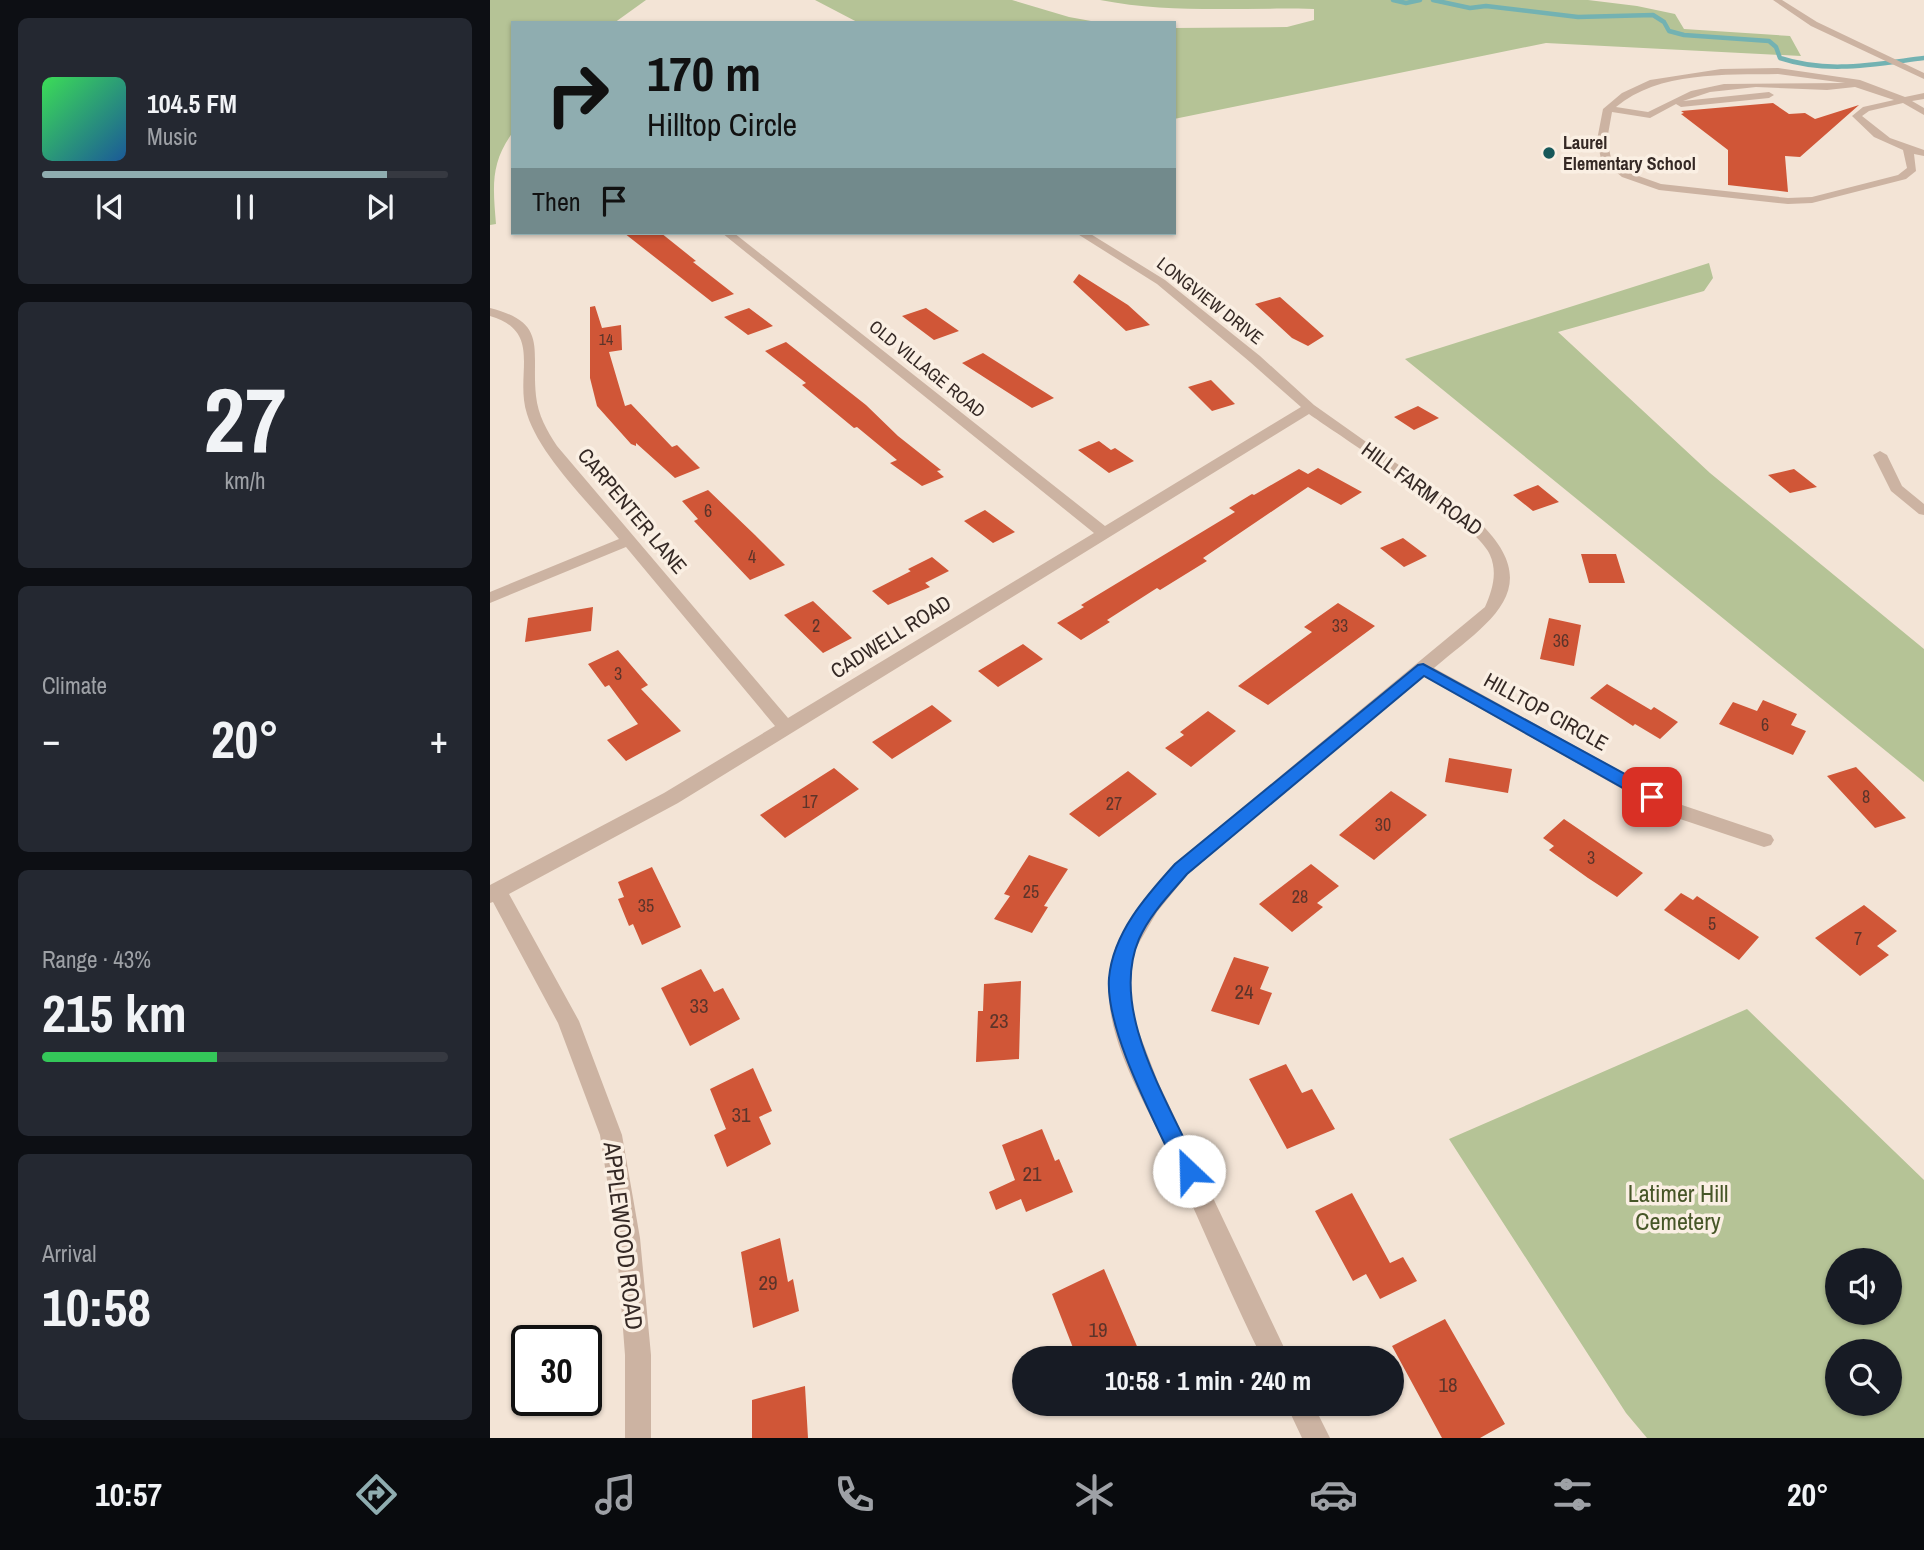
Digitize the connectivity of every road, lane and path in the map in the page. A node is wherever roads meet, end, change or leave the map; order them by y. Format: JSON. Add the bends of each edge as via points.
{"nodes":[{"id":1,"x":1777,"y":0,"type":"edge"},
{"id":2,"x":1924,"y":76,"type":"edge"},
{"id":3,"x":1860,"y":83,"type":"junction"},
{"id":4,"x":1924,"y":96,"type":"edge"},
{"id":5,"x":1904,"y":100,"type":"junction"},
{"id":6,"x":1608,"y":109,"type":"junction"},
{"id":7,"x":1924,"y":112,"type":"edge"},
{"id":8,"x":1908,"y":149,"type":"junction"},
{"id":9,"x":1924,"y":153,"type":"edge"},
{"id":10,"x":730,"y":235,"type":"edge"},
{"id":11,"x":1085,"y":235,"type":"edge"},
{"id":12,"x":490,"y":312,"type":"edge"},
{"id":13,"x":1309,"y":408,"type":"junction"},
{"id":14,"x":1880,"y":456,"type":"dead end"},
{"id":15,"x":1924,"y":510,"type":"edge"},
{"id":16,"x":1104,"y":533,"type":"junction"},
{"id":17,"x":629,"y":540,"type":"junction"},
{"id":18,"x":490,"y":598,"type":"edge"},
{"id":19,"x":1423,"y":669,"type":"junction"},
{"id":20,"x":786,"y":728,"type":"junction"},
{"id":21,"x":1764,"y":839,"type":"dead end"},
{"id":22,"x":494,"y":893,"type":"edge"},
{"id":23,"x":1270,"y":1346,"type":"edge"},
{"id":24,"x":1305,"y":1416,"type":"edge"},
{"id":25,"x":638,"y":1438,"type":"edge"},
{"id":26,"x":1317,"y":1438,"type":"edge"}],
"edges":[{"from":1,"to":2,"type":"street","via":[[1814,24]]},
{"from":3,"to":5,"type":"street"},
{"from":3,"to":6,"type":"street","via":[[1664,106],[1650,115]]},
{"from":3,"to":6,"type":"street","via":[[1778,71],[1721,72],[1650,83]]},
{"from":4,"to":5,"type":"street"},
{"from":5,"to":7,"type":"street"},
{"from":5,"to":8,"type":"street","via":[[1866,109],[1857,116],[1864,126]]},
{"from":6,"to":8,"type":"street","via":[[1602,141],[1606,159],[1626,175],[1658,187],[1812,200],[1902,177],[1912,169]]},
{"from":8,"to":9,"type":"street"},
{"from":10,"to":16,"type":"street","name":"OLD VILLAGE ROAD"},
{"from":11,"to":13,"type":"street","name":"LONGVIEW DRIVE","via":[[1161,282]]},
{"from":12,"to":17,"type":"street","name":"CARPENTER LANE","via":[[510,318],[524,329],[532,346],[529,397],[537,426]]},
{"from":13,"to":16,"type":"street","name":"CADWELL ROAD"},
{"from":13,"to":19,"type":"street","name":"HILL FARM ROAD","via":[[1473,524],[1490,539],[1503,564],[1502,586],[1492,610]]},
{"from":14,"to":15,"type":"street","via":[[1896,488]]},
{"from":16,"to":20,"type":"street","name":"CADWELL ROAD"},
{"from":17,"to":18,"type":"street"},
{"from":17,"to":20,"type":"street","name":"CARPENTER LANE"},
{"from":19,"to":21,"type":"street","name":"HILLTOP CIRCLE","via":[[1675,810]]},
{"from":19,"to":23,"type":"street","name":"HILL FARM ROAD","via":[[1181,869],[1149,905],[1130,938],[1119,978],[1125,1030]]},
{"from":20,"to":22,"type":"street","name":"CADWELL ROAD","via":[[671,798]]},
{"from":22,"to":25,"type":"street","name":"APPLEWOOD ROAD","via":[[568,1021],[611,1135],[629,1251],[638,1355]]},
{"from":24,"to":26,"type":"street"}]}
